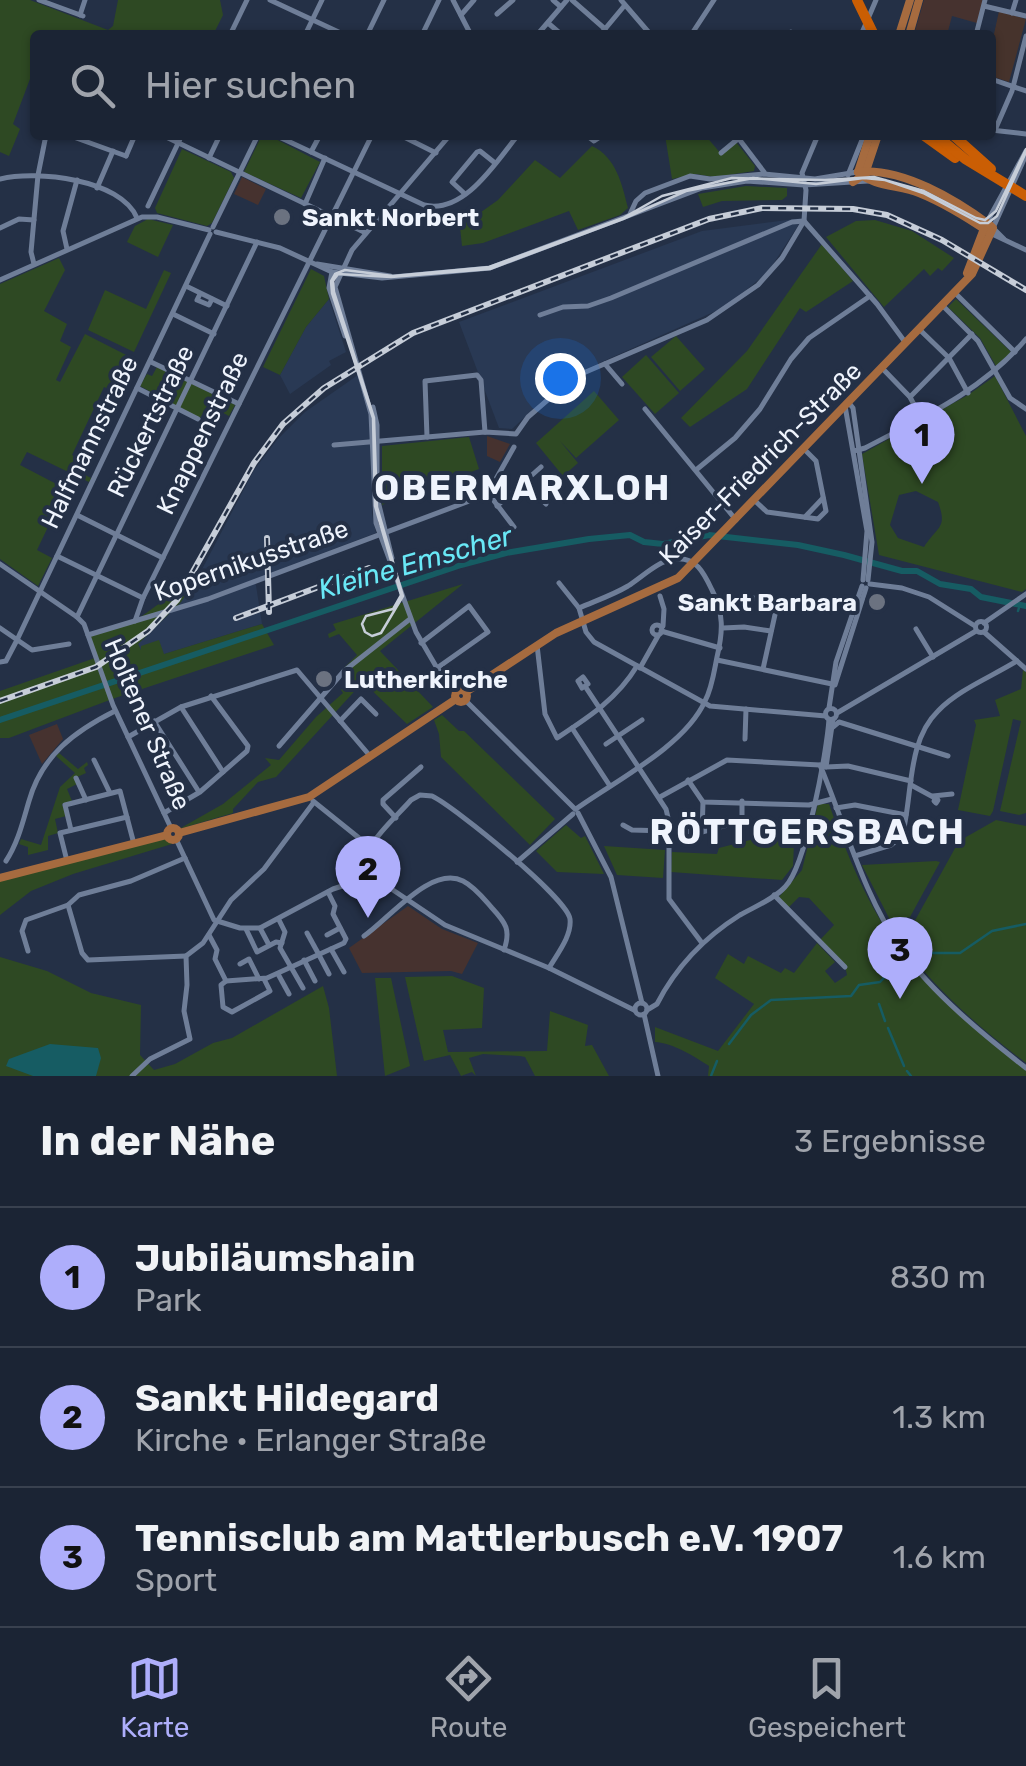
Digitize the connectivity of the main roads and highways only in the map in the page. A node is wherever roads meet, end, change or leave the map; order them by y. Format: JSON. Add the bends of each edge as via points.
{"nodes":[{"id":1,"x":854,"y":0,"type":"edge"},
{"id":2,"x":910,"y":0,"type":"edge"},
{"id":3,"x":919,"y":0,"type":"edge"},
{"id":4,"x":866,"y":30,"type":"edge"},
{"id":5,"x":901,"y":30,"type":"edge"},
{"id":6,"x":910,"y":30,"type":"edge"},
{"id":7,"x":870,"y":140,"type":"edge"},
{"id":8,"x":930,"y":140,"type":"edge"},
{"id":9,"x":944,"y":140,"type":"edge"},
{"id":10,"x":951,"y":140,"type":"edge"},
{"id":11,"x":959,"y":140,"type":"edge"},
{"id":12,"x":994,"y":173,"type":"junction"},
{"id":13,"x":864,"y":175,"type":"junction"},
{"id":14,"x":850,"y":178,"type":"road end"},
{"id":15,"x":1023,"y":190,"type":"edge"},
{"id":16,"x":0,"y":878,"type":"edge"}],
"edges":[{"from":1,"to":4,"type":"highway"},
{"from":2,"to":5,"type":"main road"},
{"from":3,"to":6,"type":"main road"},
{"from":7,"to":13,"type":"main road"},
{"from":8,"to":12,"type":"highway"},
{"from":9,"to":12,"type":"highway"},
{"from":10,"to":12,"type":"highway"},
{"from":11,"to":12,"type":"highway"},
{"from":12,"to":15,"type":"highway"},
{"from":13,"to":14,"type":"main road"},
{"from":13,"to":16,"type":"main road","name":"Kaiser-Friedrich-Straße","via":[[878,172],[926,188],[989,228],[972,274],[695,563],[658,590],[537,645],[312,799]]}]}
